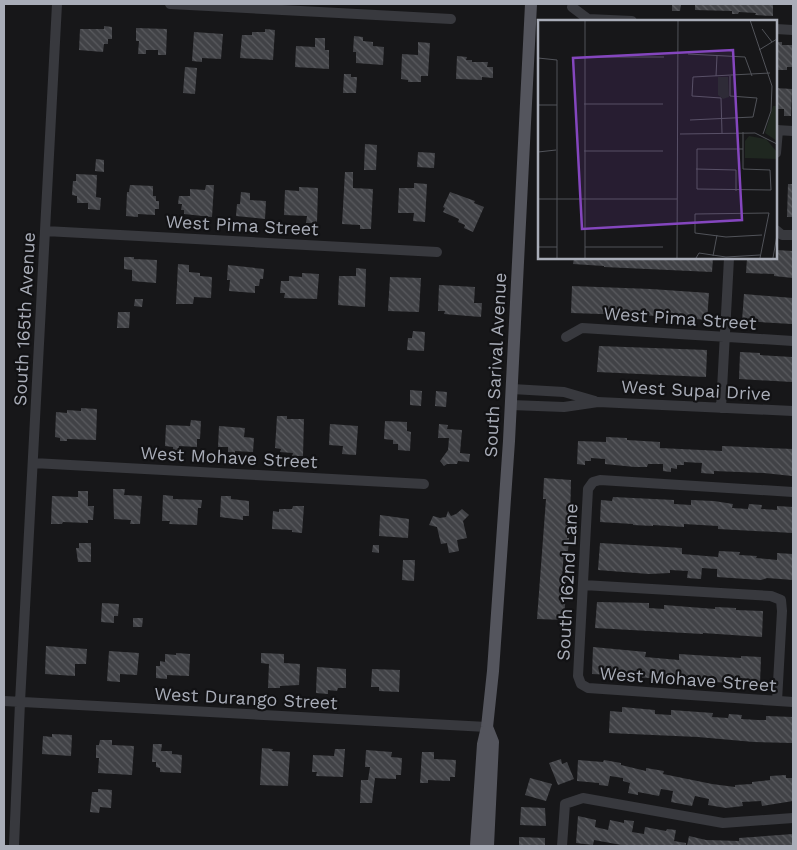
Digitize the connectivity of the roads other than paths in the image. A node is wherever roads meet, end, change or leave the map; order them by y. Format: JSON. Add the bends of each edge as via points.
{"nodes":[{"id":1,"x":57,"y":4,"type":"edge"},
{"id":2,"x":170,"y":4,"type":"edge"},
{"id":3,"x":530,"y":4,"type":"edge"},
{"id":4,"x":572,"y":7,"type":"dead end"},
{"id":5,"x":451,"y":19,"type":"dead end"},
{"id":6,"x":610,"y":20,"type":"edge"},
{"id":7,"x":777,"y":29,"type":"edge"},
{"id":8,"x":793,"y":30,"type":"edge"},
{"id":9,"x":777,"y":130,"type":"edge"},
{"id":10,"x":793,"y":131,"type":"edge"},
{"id":11,"x":45,"y":231,"type":"junction"},
{"id":12,"x":777,"y":231,"type":"edge"},
{"id":13,"x":793,"y":235,"type":"edge"},
{"id":14,"x":437,"y":252,"type":"dead end"},
{"id":15,"x":729,"y":259,"type":"edge"},
{"id":16,"x":566,"y":337,"type":"dead end"},
{"id":17,"x":725,"y":337,"type":"junction"},
{"id":18,"x":793,"y":341,"type":"edge"},
{"id":19,"x":512,"y":389,"type":"junction"},
{"id":20,"x":598,"y":402,"type":"junction"},
{"id":21,"x":511,"y":404,"type":"junction"},
{"id":22,"x":721,"y":408,"type":"junction"},
{"id":23,"x":793,"y":411,"type":"edge"},
{"id":24,"x":33,"y":463,"type":"junction"},
{"id":25,"x":424,"y":484,"type":"dead end"},
{"id":26,"x":793,"y":492,"type":"edge"},
{"id":27,"x":584,"y":585,"type":"junction"},
{"id":28,"x":582,"y":684,"type":"joint"},
{"id":29,"x":4,"y":701,"type":"edge"},
{"id":30,"x":777,"y":701,"type":"junction"},
{"id":31,"x":20,"y":702,"type":"junction"},
{"id":32,"x":793,"y":702,"type":"edge"},
{"id":33,"x":487,"y":727,"type":"junction"},
{"id":34,"x":793,"y":818,"type":"edge"},
{"id":35,"x":14,"y":846,"type":"edge"},
{"id":36,"x":476,"y":846,"type":"edge"},
{"id":37,"x":488,"y":846,"type":"edge"},
{"id":38,"x":562,"y":846,"type":"edge"}],
"edges":[{"from":1,"to":11,"type":"street","name":"South 165th Avenue"},
{"from":2,"to":5,"type":"street"},
{"from":3,"to":19,"type":"main road","name":"South Sarival Avenue"},
{"from":4,"to":6,"type":"street","via":[[588,19]]},
{"from":7,"to":8,"type":"street"},
{"from":9,"to":10,"type":"street"},
{"from":11,"to":14,"type":"street","name":"West Pima Street"},
{"from":11,"to":24,"type":"street","name":"South 165th Avenue"},
{"from":12,"to":13,"type":"street","via":[[782,235]]},
{"from":15,"to":17,"type":"street"},
{"from":16,"to":17,"type":"street","name":"West Pima Street","via":[[582,328]]},
{"from":17,"to":18,"type":"street","name":"West Pima Street"},
{"from":17,"to":22,"type":"street"},
{"from":19,"to":20,"type":"street","name":"West Supai Drive","via":[[564,392]]},
{"from":19,"to":21,"type":"main road","name":"South Sarival Avenue"},
{"from":20,"to":21,"type":"street","name":"West Supai Drive","via":[[564,407]]},
{"from":20,"to":22,"type":"street","name":"West Supai Drive"},
{"from":21,"to":33,"type":"main road","name":"South Sarival Avenue"},
{"from":22,"to":23,"type":"street","name":"West Supai Drive"},
{"from":24,"to":25,"type":"street","name":"West Mohave Street"},
{"from":24,"to":31,"type":"street","name":"South 165th Avenue"},
{"from":26,"to":27,"type":"street","name":"South 162nd Lane","via":[[593,482],[588,489]]},
{"from":27,"to":28,"type":"street","name":"South 162nd Lane","via":[[578,676]]},
{"from":27,"to":30,"type":"street","via":[[771,596],[781,600]]},
{"from":28,"to":30,"type":"street","name":"West Mohave Street","via":[[588,688]]},
{"from":29,"to":31,"type":"street","name":"West Durango Street"},
{"from":30,"to":32,"type":"street","name":"West Mohave Street"},
{"from":31,"to":33,"type":"street","name":"West Durango Street"},
{"from":31,"to":35,"type":"street","name":"South 165th Avenue"},
{"from":33,"to":36,"type":"main road","name":"South Sarival Avenue","via":[[482,744]]},
{"from":33,"to":37,"type":"main road","name":"South Sarival Avenue","via":[[494,742]]},
{"from":34,"to":38,"type":"street","via":[[723,823],[583,798],[565,804]]}]}
